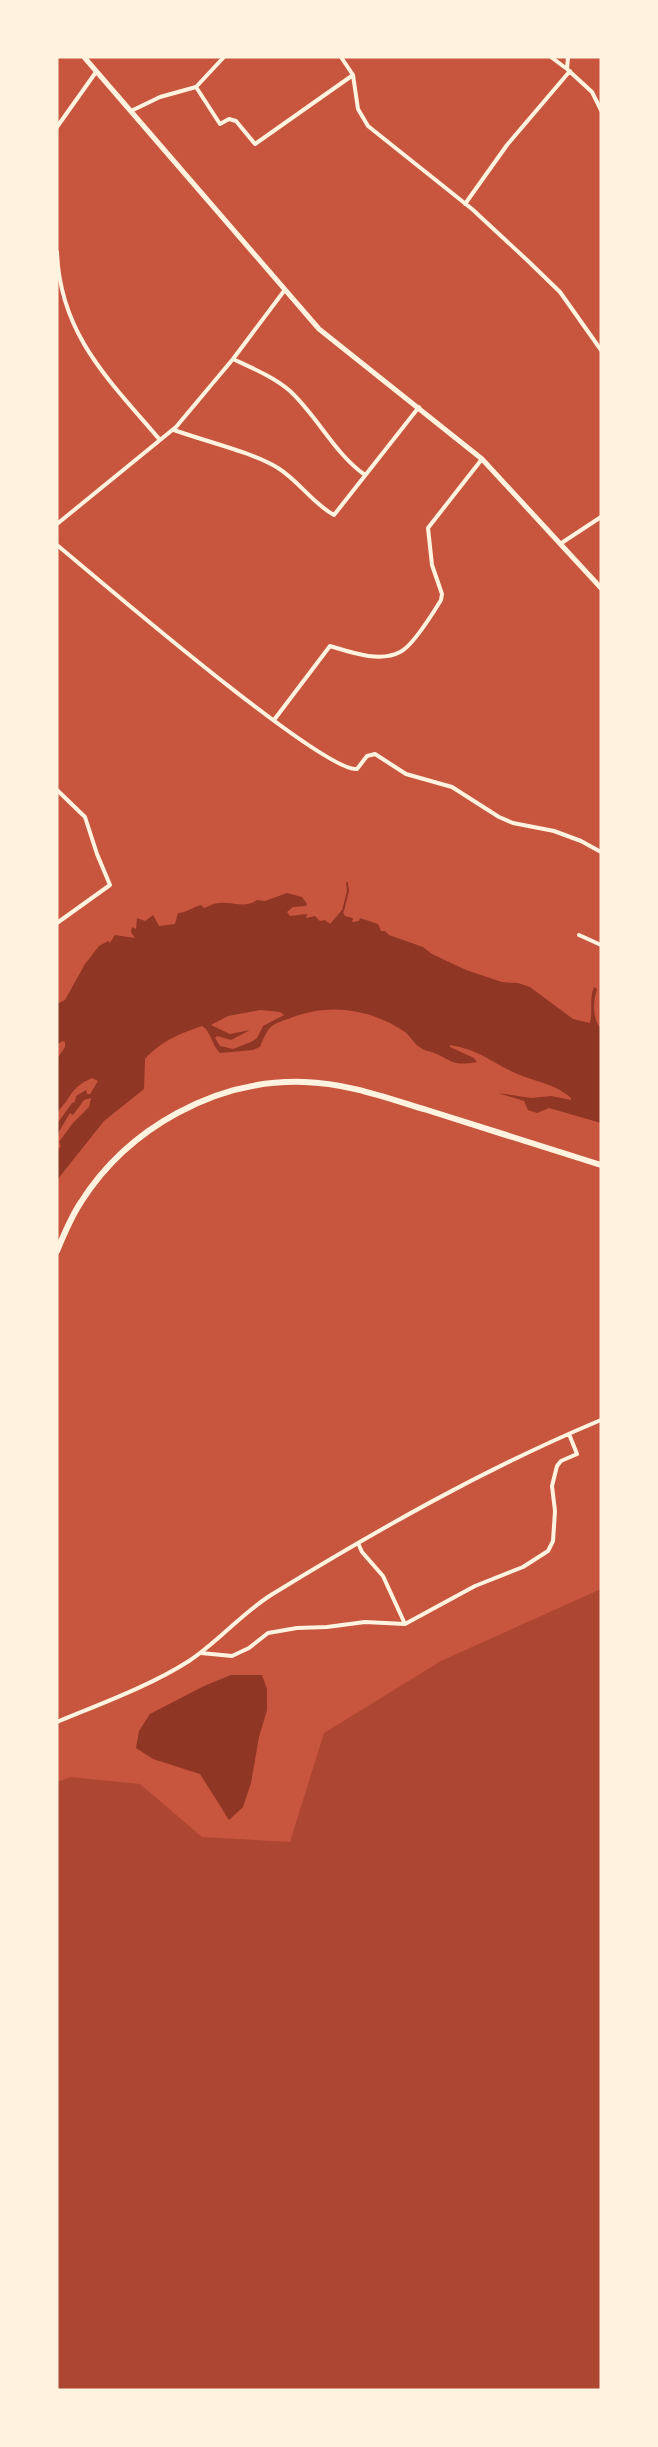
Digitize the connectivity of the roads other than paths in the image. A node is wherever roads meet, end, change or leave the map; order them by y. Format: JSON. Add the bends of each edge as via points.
{"nodes":[{"id":1,"x":84,"y":57,"type":"edge"},
{"id":2,"x":224,"y":57,"type":"edge"},
{"id":3,"x":340,"y":57,"type":"edge"},
{"id":4,"x":551,"y":57,"type":"edge"},
{"id":5,"x":568,"y":57,"type":"edge"},
{"id":6,"x":569,"y":70,"type":"junction"},
{"id":7,"x":96,"y":72,"type":"junction"},
{"id":8,"x":353,"y":75,"type":"junction"},
{"id":9,"x":196,"y":87,"type":"junction"},
{"id":10,"x":601,"y":110,"type":"edge"},
{"id":11,"x":131,"y":111,"type":"junction"},
{"id":12,"x":57,"y":127,"type":"edge"},
{"id":13,"x":465,"y":204,"type":"junction"},
{"id":14,"x":57,"y":252,"type":"edge"},
{"id":15,"x":284,"y":291,"type":"junction"},
{"id":16,"x":601,"y":350,"type":"edge"},
{"id":17,"x":233,"y":359,"type":"junction"},
{"id":18,"x":419,"y":407,"type":"junction"},
{"id":19,"x":173,"y":430,"type":"junction"},
{"id":20,"x":160,"y":440,"type":"junction"},
{"id":21,"x":482,"y":459,"type":"junction"},
{"id":22,"x":365,"y":476,"type":"junction"},
{"id":23,"x":601,"y":517,"type":"edge"},
{"id":24,"x":57,"y":524,"type":"edge"},
{"id":25,"x":57,"y":544,"type":"edge"},
{"id":26,"x":560,"y":544,"type":"junction"},
{"id":27,"x":601,"y":588,"type":"edge"},
{"id":28,"x":274,"y":720,"type":"junction"},
{"id":29,"x":57,"y":790,"type":"edge"},
{"id":30,"x":601,"y":852,"type":"edge"},
{"id":31,"x":57,"y":923,"type":"edge"},
{"id":32,"x":579,"y":935,"type":"dead end"},
{"id":33,"x":601,"y":945,"type":"edge"},
{"id":34,"x":601,"y":1165,"type":"edge"},
{"id":35,"x":57,"y":1251,"type":"edge"},
{"id":36,"x":601,"y":1420,"type":"edge"},
{"id":37,"x":569,"y":1434,"type":"junction"},
{"id":38,"x":358,"y":1543,"type":"junction"},
{"id":39,"x":405,"y":1624,"type":"junction"},
{"id":40,"x":200,"y":1653,"type":"junction"},
{"id":41,"x":57,"y":1722,"type":"edge"}],
"edges":[{"from":1,"to":7,"type":"main road"},
{"from":2,"to":9,"type":"street"},
{"from":3,"to":8,"type":"street"},
{"from":4,"to":6,"type":"street"},
{"from":5,"to":6,"type":"street"},
{"from":6,"to":10,"type":"street","via":[[592,92]]},
{"from":6,"to":13,"type":"street"},
{"from":7,"to":11,"type":"main road"},
{"from":7,"to":12,"type":"street"},
{"from":8,"to":9,"type":"street","via":[[255,144],[236,121],[229,119],[220,124]]},
{"from":8,"to":13,"type":"street","via":[[358,109],[368,126]]},
{"from":9,"to":11,"type":"street","via":[[160,97]]},
{"from":11,"to":15,"type":"main road"},
{"from":13,"to":16,"type":"street","via":[[560,292]]},
{"from":14,"to":20,"type":"street","via":[[60,283],[75,332]]},
{"from":15,"to":17,"type":"street"},
{"from":15,"to":18,"type":"main road","via":[[319,329]]},
{"from":17,"to":19,"type":"street"},
{"from":17,"to":22,"type":"street","via":[[288,389],[344,459]]},
{"from":18,"to":21,"type":"main road"},
{"from":18,"to":22,"type":"street"},
{"from":19,"to":20,"type":"street"},
{"from":19,"to":22,"type":"street","via":[[276,467],[334,514]]},
{"from":20,"to":24,"type":"street"},
{"from":21,"to":26,"type":"main road"},
{"from":21,"to":28,"type":"street","via":[[428,528],[432,565],[442,594],[409,644],[390,656],[330,646]]},
{"from":23,"to":26,"type":"street"},
{"from":25,"to":28,"type":"street","via":[[189,656]]},
{"from":26,"to":27,"type":"main road"},
{"from":28,"to":30,"type":"street","via":[[346,768],[357,769],[367,756],[375,754],[406,774],[452,787],[499,817],[554,831]]},
{"from":29,"to":31,"type":"street","via":[[85,817],[110,885]]},
{"from":32,"to":33,"type":"street"},
{"from":34,"to":35,"type":"main road","via":[[363,1090],[304,1082],[259,1085],[172,1115],[121,1154],[80,1203]]},
{"from":36,"to":37,"type":"street"},
{"from":37,"to":38,"type":"street","via":[[438,1498]]},
{"from":37,"to":39,"type":"street","via":[[577,1454],[557,1466],[552,1486],[553,1540],[548,1551]]},
{"from":38,"to":39,"type":"street","via":[[383,1576]]},
{"from":38,"to":40,"type":"street","via":[[268,1597]]},
{"from":39,"to":40,"type":"street","via":[[364,1622],[297,1628],[268,1633],[232,1656]]},
{"from":40,"to":41,"type":"street","via":[[133,1689]]}]}
